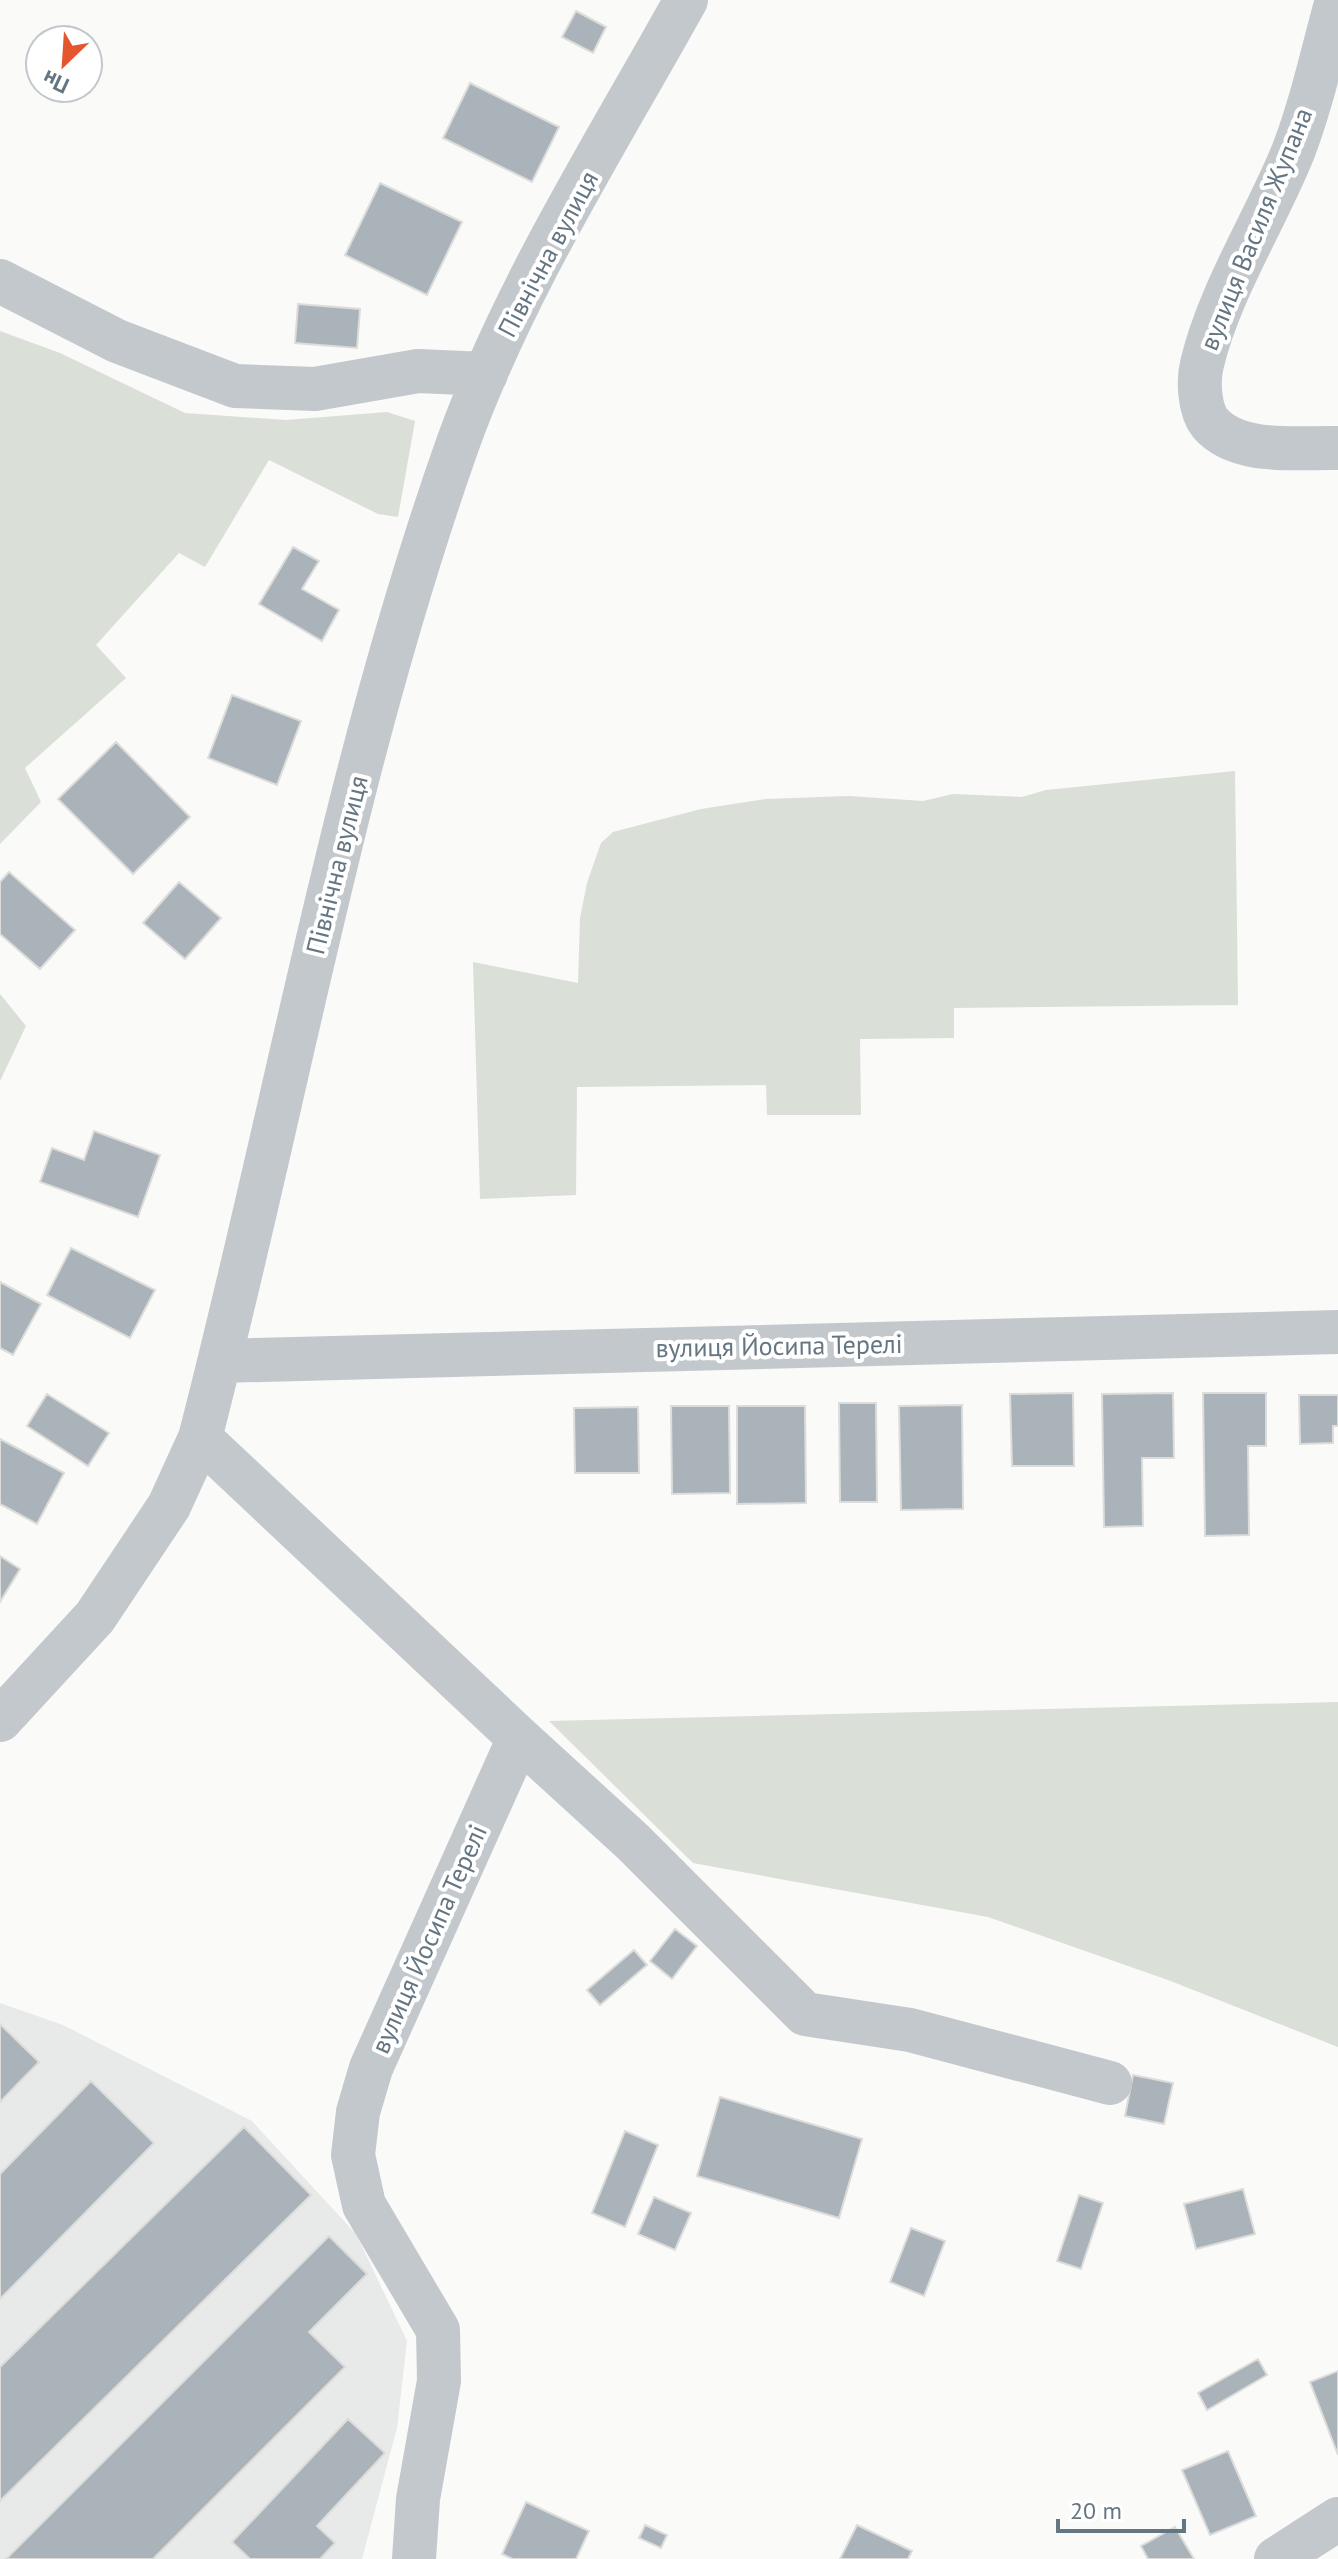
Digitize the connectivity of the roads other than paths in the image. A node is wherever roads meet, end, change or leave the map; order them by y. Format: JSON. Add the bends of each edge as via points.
{"nodes":[{"id":1,"x":686,"y":0,"type":"edge"},
{"id":2,"x":1337,"y":0,"type":"edge"},
{"id":3,"x":0,"y":281,"type":"edge"},
{"id":4,"x":486,"y":374,"type":"junction"},
{"id":5,"x":1338,"y":448,"type":"edge"},
{"id":6,"x":1338,"y":1332,"type":"edge"},
{"id":7,"x":220,"y":1361,"type":"junction"},
{"id":8,"x":200,"y":1438,"type":"junction"},
{"id":9,"x":0,"y":1720,"type":"edge"},
{"id":10,"x":519,"y":1738,"type":"junction"},
{"id":11,"x":1110,"y":2083,"type":"dead end"},
{"id":12,"x":1338,"y":2519,"type":"edge"},
{"id":13,"x":414,"y":2559,"type":"edge"},
{"id":14,"x":1276,"y":2559,"type":"edge"}],
"edges":[{"from":1,"to":4,"type":"street","name":"Північна вулиця"},
{"from":2,"to":5,"type":"street","name":"вулиця Василя Жупана","via":[[1294,150],[1211,333],[1201,367],[1200,397],[1210,422],[1233,439],[1262,446]]},
{"from":3,"to":4,"type":"street","via":[[117,341],[235,386],[315,389],[418,371]]},
{"from":4,"to":7,"type":"street","name":"Північна вулиця","via":[[458,444],[376,706]]},
{"from":6,"to":7,"type":"street","name":"вулиця Йосипа Терелі"},
{"from":7,"to":8,"type":"street","name":"Північна вулиця"},
{"from":8,"to":9,"type":"street","name":"Північна вулиця","via":[[169,1506],[95,1617]]},
{"from":8,"to":10,"type":"street"},
{"from":10,"to":11,"type":"street","via":[[633,1842],[805,2014],[910,2030]]},
{"from":10,"to":13,"type":"street","name":"вулиця Йосипа Терелі","via":[[371,2068],[358,2112],[353,2155],[364,2205],[438,2330],[439,2381],[418,2499]]},
{"from":12,"to":14,"type":"street"}]}
